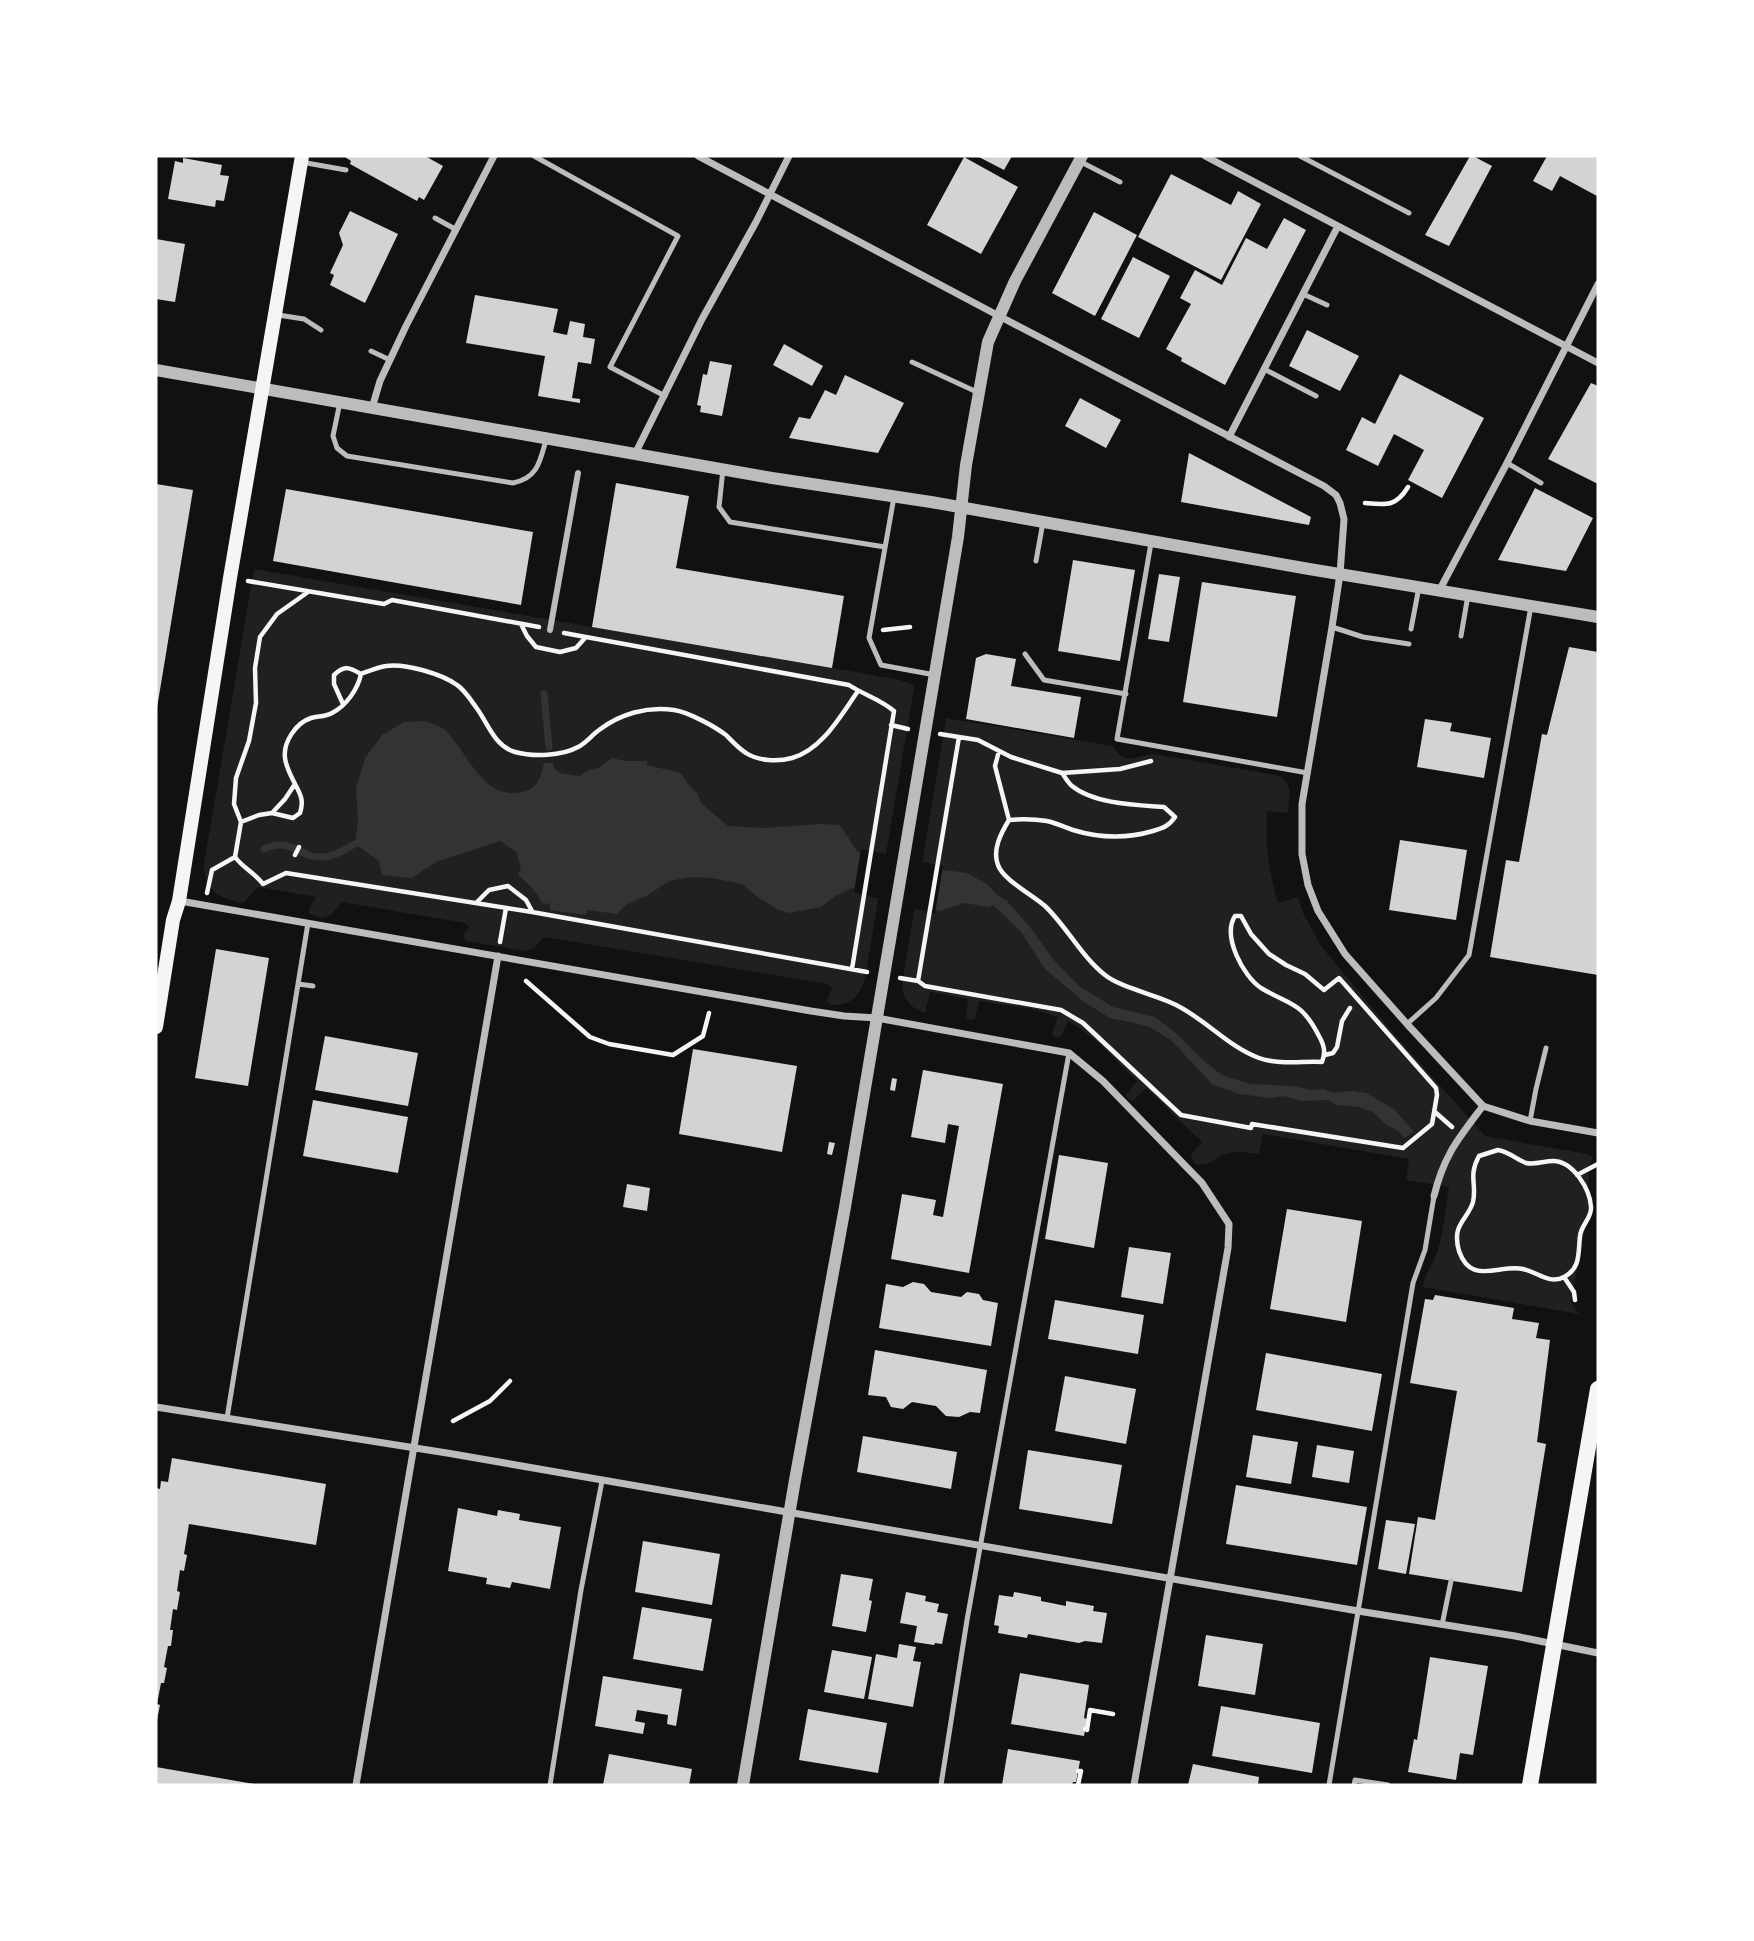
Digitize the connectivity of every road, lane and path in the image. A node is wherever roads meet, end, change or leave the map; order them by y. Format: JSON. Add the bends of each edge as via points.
{"nodes":[{"id":1,"x":494,"y":156,"type":"edge"},
{"id":2,"x":534,"y":156,"type":"edge"},
{"id":3,"x":698,"y":156,"type":"edge"},
{"id":4,"x":789,"y":156,"type":"edge"},
{"id":5,"x":1205,"y":156,"type":"edge"},
{"id":6,"x":1300,"y":156,"type":"edge"},
{"id":7,"x":1081,"y":158,"type":"edge"},
{"id":8,"x":301,"y":159,"type":"edge"},
{"id":9,"x":346,"y":170,"type":"dead end"},
{"id":10,"x":1120,"y":182,"type":"dead end"},
{"id":11,"x":770,"y":192,"type":"junction"},
{"id":12,"x":1409,"y":213,"type":"dead end"},
{"id":13,"x":435,"y":218,"type":"dead end"},
{"id":14,"x":1338,"y":226,"type":"junction"},
{"id":15,"x":455,"y":229,"type":"junction"},
{"id":16,"x":1598,"y":284,"type":"edge"},
{"id":17,"x":1303,"y":294,"type":"junction"},
{"id":18,"x":1327,"y":306,"type":"dead end"},
{"id":19,"x":275,"y":314,"type":"junction"},
{"id":20,"x":999,"y":316,"type":"junction"},
{"id":21,"x":321,"y":330,"type":"dead end"},
{"id":22,"x":1567,"y":346,"type":"junction"},
{"id":23,"x":371,"y":351,"type":"dead end"},
{"id":24,"x":390,"y":360,"type":"junction"},
{"id":25,"x":912,"y":362,"type":"dead end"},
{"id":26,"x":1598,"y":363,"type":"edge"},
{"id":27,"x":1264,"y":369,"type":"junction"},
{"id":28,"x":156,"y":370,"type":"edge"},
{"id":29,"x":263,"y":388,"type":"junction"},
{"id":30,"x":979,"y":393,"type":"junction"},
{"id":31,"x":664,"y":396,"type":"junction"},
{"id":32,"x":1316,"y":396,"type":"dead end"},
{"id":33,"x":340,"y":402,"type":"junction"},
{"id":34,"x":372,"y":408,"type":"junction"},
{"id":35,"x":1229,"y":437,"type":"junction"},
{"id":36,"x":546,"y":438,"type":"junction"},
{"id":37,"x":635,"y":454,"type":"junction"},
{"id":38,"x":1507,"y":463,"type":"junction"},
{"id":39,"x":723,"y":469,"type":"junction"},
{"id":40,"x":578,"y":473,"type":"dead end"},
{"id":41,"x":1542,"y":483,"type":"dead end"},
{"id":42,"x":1408,"y":487,"type":"dead end"},
{"id":43,"x":895,"y":497,"type":"junction"},
{"id":44,"x":1365,"y":503,"type":"dead end"},
{"id":45,"x":961,"y":507,"type":"junction"},
{"id":46,"x":1043,"y":522,"type":"junction"},
{"id":47,"x":1151,"y":542,"type":"junction"},
{"id":48,"x":885,"y":547,"type":"junction"},
{"id":49,"x":1036,"y":561,"type":"dead end"},
{"id":50,"x":1339,"y":574,"type":"junction"},
{"id":51,"x":1419,"y":587,"type":"junction"},
{"id":52,"x":1439,"y":591,"type":"junction"},
{"id":53,"x":308,"y":592,"type":"dead end"},
{"id":54,"x":1468,"y":595,"type":"junction"},
{"id":55,"x":1531,"y":605,"type":"junction"},
{"id":56,"x":1598,"y":617,"type":"edge"},
{"id":57,"x":910,"y":627,"type":"dead end"},
{"id":58,"x":1332,"y":627,"type":"junction"},
{"id":59,"x":1412,"y":629,"type":"dead end"},
{"id":60,"x":550,"y":630,"type":"dead end"},
{"id":61,"x":882,"y":631,"type":"dead end"},
{"id":62,"x":1461,"y":636,"type":"dead end"},
{"id":63,"x":1409,"y":644,"type":"dead end"},
{"id":64,"x":1025,"y":654,"type":"dead end"},
{"id":65,"x":361,"y":674,"type":"junction"},
{"id":66,"x":935,"y":675,"type":"junction"},
{"id":67,"x":1126,"y":694,"type":"junction"},
{"id":68,"x":343,"y":704,"type":"junction"},
{"id":69,"x":891,"y":725,"type":"junction"},
{"id":70,"x":907,"y":729,"type":"dead end"},
{"id":71,"x":944,"y":734,"type":"dead end"},
{"id":72,"x":959,"y":737,"type":"junction"},
{"id":73,"x":999,"y":751,"type":"junction"},
{"id":74,"x":1156,"y":760,"type":"dead end"},
{"id":75,"x":1062,"y":772,"type":"junction"},
{"id":76,"x":1308,"y":773,"type":"junction"},
{"id":77,"x":295,"y":784,"type":"junction"},
{"id":78,"x":272,"y":813,"type":"junction"},
{"id":79,"x":1009,"y":820,"type":"junction"},
{"id":80,"x":241,"y":822,"type":"junction"},
{"id":81,"x":299,"y":847,"type":"dead end"},
{"id":82,"x":295,"y":855,"type":"dead end"},
{"id":83,"x":235,"y":857,"type":"junction"},
{"id":84,"x":208,"y":881,"type":"dead end"},
{"id":85,"x":179,"y":901,"type":"junction"},
{"id":86,"x":477,"y":903,"type":"junction"},
{"id":87,"x":506,"y":908,"type":"junction"},
{"id":88,"x":532,"y":912,"type":"junction"},
{"id":89,"x":308,"y":923,"type":"junction"},
{"id":90,"x":498,"y":957,"type":"junction"},
{"id":91,"x":852,"y":969,"type":"junction"},
{"id":92,"x":864,"y":971,"type":"dead end"},
{"id":93,"x":904,"y":979,"type":"dead end"},
{"id":94,"x":526,"y":981,"type":"dead end"},
{"id":95,"x":918,"y":981,"type":"junction"},
{"id":96,"x":298,"y":984,"type":"junction"},
{"id":97,"x":313,"y":986,"type":"dead end"},
{"id":98,"x":1350,"y":1008,"type":"dead end"},
{"id":99,"x":709,"y":1013,"type":"dead end"},
{"id":100,"x":877,"y":1018,"type":"junction"},
{"id":101,"x":1407,"y":1024,"type":"junction"},
{"id":102,"x":156,"y":1027,"type":"edge"},
{"id":103,"x":1546,"y":1048,"type":"dead end"},
{"id":104,"x":1069,"y":1053,"type":"junction"},
{"id":105,"x":1325,"y":1055,"type":"junction"},
{"id":106,"x":1483,"y":1106,"type":"junction"},
{"id":107,"x":1434,"y":1111,"type":"junction"},
{"id":108,"x":1531,"y":1121,"type":"junction"},
{"id":109,"x":1598,"y":1133,"type":"edge"},
{"id":110,"x":1461,"y":1135,"type":"junction"},
{"id":111,"x":1471,"y":1147,"type":"dead end"},
{"id":112,"x":1479,"y":1156,"type":"junction"},
{"id":113,"x":1598,"y":1164,"type":"edge"},
{"id":114,"x":1577,"y":1175,"type":"junction"},
{"id":115,"x":1434,"y":1196,"type":"joint"},
{"id":116,"x":1564,"y":1277,"type":"junction"},
{"id":117,"x":1575,"y":1300,"type":"dead end"},
{"id":118,"x":509,"y":1381,"type":"dead end"},
{"id":119,"x":1598,"y":1389,"type":"edge"},
{"id":120,"x":156,"y":1407,"type":"edge"},
{"id":121,"x":227,"y":1418,"type":"junction"},
{"id":122,"x":453,"y":1421,"type":"dead end"},
{"id":123,"x":413,"y":1448,"type":"junction"},
{"id":124,"x":602,"y":1481,"type":"junction"},
{"id":125,"x":790,"y":1513,"type":"junction"},
{"id":126,"x":980,"y":1546,"type":"junction"},
{"id":127,"x":1170,"y":1579,"type":"junction"},
{"id":128,"x":1451,"y":1581,"type":"dead end"},
{"id":129,"x":1358,"y":1611,"type":"junction"},
{"id":130,"x":1442,"y":1625,"type":"junction"},
{"id":131,"x":1554,"y":1645,"type":"junction"},
{"id":132,"x":1598,"y":1653,"type":"edge"},
{"id":133,"x":1113,"y":1714,"type":"dead end"},
{"id":134,"x":1085,"y":1729,"type":"dead end"},
{"id":135,"x":1078,"y":1771,"type":"dead end"},
{"id":136,"x":356,"y":1785,"type":"edge"},
{"id":137,"x":550,"y":1785,"type":"edge"},
{"id":138,"x":743,"y":1785,"type":"edge"},
{"id":139,"x":941,"y":1785,"type":"edge"},
{"id":140,"x":1078,"y":1785,"type":"edge"},
{"id":141,"x":1134,"y":1785,"type":"edge"},
{"id":142,"x":1329,"y":1785,"type":"edge"},
{"id":143,"x":1354,"y":1785,"type":"edge"},
{"id":144,"x":1388,"y":1785,"type":"edge"},
{"id":145,"x":1530,"y":1785,"type":"edge"}],
"edges":[{"from":1,"to":15,"type":"street"},
{"from":2,"to":31,"type":"lane","via":[[678,236],[610,367]]},
{"from":3,"to":11,"type":"street"},
{"from":4,"to":11,"type":"street"},
{"from":5,"to":14,"type":"street"},
{"from":6,"to":12,"type":"lane"},
{"from":7,"to":10,"type":"lane"},
{"from":7,"to":20,"type":"street"},
{"from":8,"to":9,"type":"lane"},
{"from":8,"to":19,"type":"main road"},
{"from":11,"to":20,"type":"street"},
{"from":11,"to":31,"type":"street"},
{"from":13,"to":15,"type":"lane"},
{"from":14,"to":17,"type":"street"},
{"from":14,"to":22,"type":"street"},
{"from":15,"to":24,"type":"street"},
{"from":16,"to":22,"type":"street"},
{"from":17,"to":18,"type":"lane"},
{"from":17,"to":27,"type":"street"},
{"from":19,"to":21,"type":"lane","via":[[304,320]]},
{"from":19,"to":29,"type":"main road"},
{"from":20,"to":30,"type":"street","via":[[988,342]]},
{"from":20,"to":35,"type":"street"},
{"from":22,"to":26,"type":"street"},
{"from":22,"to":38,"type":"street"},
{"from":23,"to":24,"type":"lane"},
{"from":24,"to":34,"type":"street"},
{"from":25,"to":30,"type":"lane"},
{"from":27,"to":32,"type":"lane"},
{"from":27,"to":35,"type":"street"},
{"from":28,"to":29,"type":"street"},
{"from":29,"to":33,"type":"street"},
{"from":29,"to":85,"type":"main road"},
{"from":30,"to":45,"type":"street"},
{"from":31,"to":37,"type":"street"},
{"from":33,"to":34,"type":"street"},
{"from":33,"to":36,"type":"lane","via":[[333,436],[337,448],[347,456],[513,482],[531,477]]},
{"from":34,"to":36,"type":"street"},
{"from":35,"to":50,"type":"street","via":[[1336,495],[1345,519]]},
{"from":36,"to":37,"type":"street"},
{"from":37,"to":39,"type":"street"},
{"from":38,"to":41,"type":"lane"},
{"from":38,"to":52,"type":"street"},
{"from":39,"to":43,"type":"street"},
{"from":39,"to":48,"type":"lane","via":[[719,507],[730,522]]},
{"from":40,"to":60,"type":"street"},
{"from":42,"to":44,"type":"path","via":[[1403,497],[1389,505]]},
{"from":43,"to":45,"type":"street"},
{"from":43,"to":48,"type":"lane"},
{"from":45,"to":46,"type":"street"},
{"from":45,"to":66,"type":"street"},
{"from":46,"to":47,"type":"street"},
{"from":46,"to":49,"type":"lane"},
{"from":47,"to":50,"type":"street"},
{"from":47,"to":67,"type":"lane"},
{"from":48,"to":66,"type":"lane","via":[[869,638],[881,665]]},
{"from":50,"to":51,"type":"street"},
{"from":50,"to":58,"type":"street"},
{"from":51,"to":52,"type":"street"},
{"from":51,"to":59,"type":"lane"},
{"from":52,"to":54,"type":"street"},
{"from":53,"to":80,"type":"path","via":[[277,614],[260,637],[256,704],[236,778],[234,804]]},
{"from":54,"to":55,"type":"street"},
{"from":54,"to":62,"type":"lane"},
{"from":55,"to":56,"type":"street"},
{"from":55,"to":101,"type":"lane","via":[[1469,955],[1436,998]]},
{"from":57,"to":61,"type":"path"},
{"from":58,"to":63,"type":"lane"},
{"from":58,"to":76,"type":"street"},
{"from":64,"to":67,"type":"lane","via":[[1045,680]]},
{"from":65,"to":68,"type":"path","via":[[358,687]]},
{"from":65,"to":68,"type":"path","via":[[348,668],[334,675]]},
{"from":65,"to":69,"type":"path","via":[[386,666],[407,666],[458,685],[495,739],[514,752],[537,754],[579,747],[614,719],[658,708],[678,710],[703,721],[747,754],[783,760],[813,748],[858,691],[894,711]]},
{"from":66,"to":100,"type":"street"},
{"from":67,"to":76,"type":"lane","via":[[1117,739]]},
{"from":68,"to":77,"type":"path","via":[[335,712],[309,719],[291,735],[285,757]]},
{"from":69,"to":70,"type":"path"},
{"from":69,"to":91,"type":"path"},
{"from":71,"to":72,"type":"path"},
{"from":72,"to":73,"type":"path"},
{"from":72,"to":95,"type":"path"},
{"from":73,"to":75,"type":"path"},
{"from":73,"to":79,"type":"path","via":[[995,766]]},
{"from":74,"to":75,"type":"path","via":[[1120,769]]},
{"from":75,"to":79,"type":"path","via":[[1071,786],[1104,801],[1164,807],[1175,817],[1159,829],[1116,837],[1047,821]]},
{"from":76,"to":101,"type":"street","via":[[1302,804],[1302,854],[1318,911],[1345,954]]},
{"from":77,"to":78,"type":"path"},
{"from":77,"to":78,"type":"path","via":[[302,795],[300,813],[293,818]]},
{"from":78,"to":80,"type":"path"},
{"from":79,"to":105,"type":"path","via":[[1000,833],[998,868],[1045,906],[1106,976],[1178,1006],[1260,1058],[1322,1062]]},
{"from":80,"to":83,"type":"path"},
{"from":81,"to":82,"type":"path"},
{"from":83,"to":84,"type":"path","via":[[212,870]]},
{"from":83,"to":86,"type":"path","via":[[263,884],[286,873]]},
{"from":85,"to":89,"type":"street"},
{"from":85,"to":102,"type":"main road"},
{"from":86,"to":87,"type":"path"},
{"from":86,"to":88,"type":"path","via":[[489,890],[508,886],[526,900]]},
{"from":87,"to":88,"type":"path"},
{"from":87,"to":90,"type":"path"},
{"from":88,"to":91,"type":"path"},
{"from":89,"to":90,"type":"street"},
{"from":89,"to":96,"type":"lane"},
{"from":90,"to":100,"type":"street","via":[[811,1011]]},
{"from":90,"to":123,"type":"street"},
{"from":91,"to":92,"type":"path"},
{"from":93,"to":95,"type":"path"},
{"from":94,"to":99,"type":"path","via":[[590,1037],[608,1044],[673,1055],[703,1036]]},
{"from":95,"to":107,"type":"path","via":[[1060,1010],[1083,1023],[1181,1115],[1404,1149],[1432,1124]]},
{"from":96,"to":97,"type":"lane"},
{"from":96,"to":121,"type":"lane"},
{"from":98,"to":105,"type":"path","via":[[1337,1047]]},
{"from":100,"to":104,"type":"street"},
{"from":100,"to":125,"type":"street"},
{"from":101,"to":106,"type":"street"},
{"from":103,"to":108,"type":"lane"},
{"from":104,"to":126,"type":"lane"},
{"from":104,"to":127,"type":"street","via":[[1103,1081],[1202,1183],[1229,1224]]},
{"from":105,"to":107,"type":"path","via":[[1310,1018],[1259,987],[1247,974],[1231,939],[1235,916],[1241,915],[1269,954],[1324,990],[1339,978],[1436,1088]]},
{"from":106,"to":108,"type":"street"},
{"from":106,"to":110,"type":"street"},
{"from":107,"to":110,"type":"path"},
{"from":108,"to":109,"type":"street"},
{"from":110,"to":115,"type":"street","via":[[1445,1159]]},
{"from":111,"to":112,"type":"path"},
{"from":112,"to":114,"type":"path","via":[[1492,1150],[1506,1151],[1530,1164],[1556,1161]]},
{"from":112,"to":116,"type":"path","via":[[1473,1169],[1472,1203],[1457,1233],[1465,1263],[1486,1272],[1522,1269],[1544,1278]]},
{"from":113,"to":114,"type":"path"},
{"from":114,"to":116,"type":"path","via":[[1591,1211],[1581,1232],[1576,1266]]},
{"from":115,"to":129,"type":"lane","via":[[1425,1250],[1413,1283]]},
{"from":116,"to":117,"type":"path"},
{"from":118,"to":122,"type":"path","via":[[490,1401]]},
{"from":119,"to":131,"type":"main road"},
{"from":120,"to":121,"type":"street"},
{"from":121,"to":123,"type":"street"},
{"from":123,"to":124,"type":"street"},
{"from":123,"to":136,"type":"street"},
{"from":124,"to":125,"type":"street"},
{"from":124,"to":137,"type":"lane"},
{"from":125,"to":126,"type":"street"},
{"from":125,"to":138,"type":"street"},
{"from":126,"to":127,"type":"street"},
{"from":126,"to":139,"type":"lane"},
{"from":127,"to":129,"type":"street"},
{"from":127,"to":141,"type":"street"},
{"from":128,"to":130,"type":"lane"},
{"from":129,"to":130,"type":"street"},
{"from":129,"to":142,"type":"lane"},
{"from":130,"to":131,"type":"street"},
{"from":131,"to":132,"type":"street"},
{"from":131,"to":145,"type":"main road"},
{"from":133,"to":134,"type":"path","via":[[1090,1710]]},
{"from":135,"to":140,"type":"path"},
{"from":143,"to":144,"type":"lane","via":[[1355,1780]]}]}
